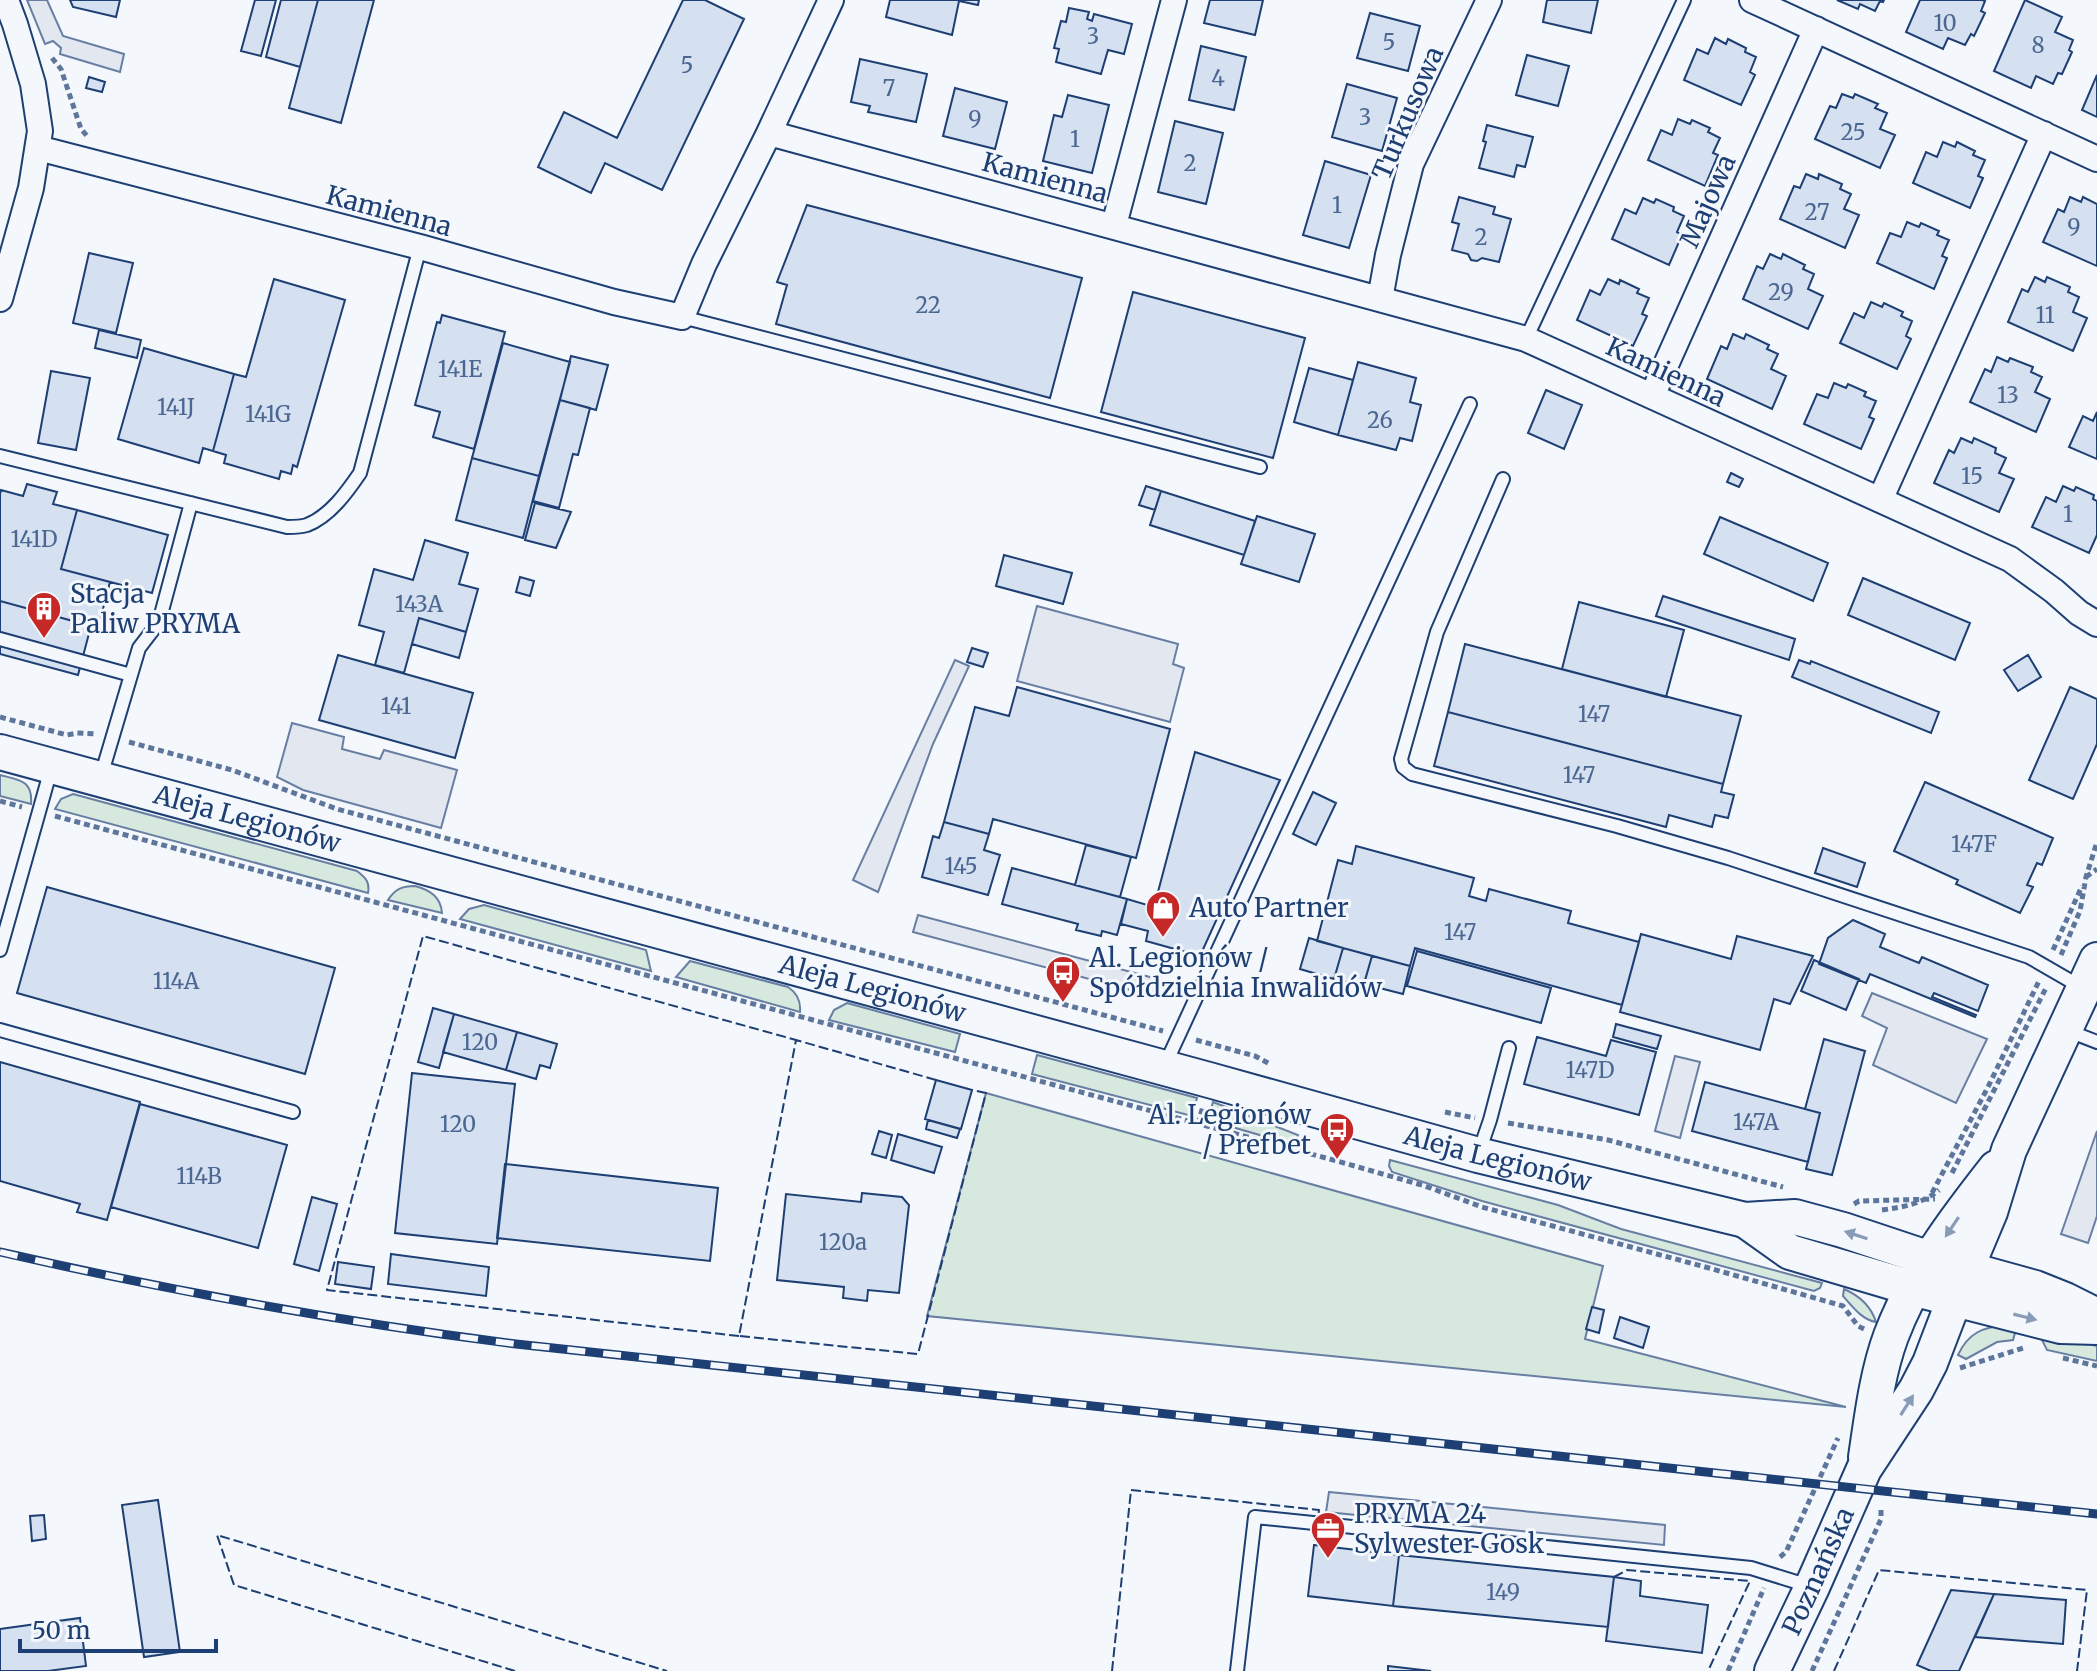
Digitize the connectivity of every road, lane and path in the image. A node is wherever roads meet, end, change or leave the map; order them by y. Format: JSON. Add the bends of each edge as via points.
{"nodes":[{"id":1,"x":6,"y":0,"type":"edge"},
{"id":2,"x":831,"y":0,"type":"edge"},
{"id":3,"x":1174,"y":0,"type":"edge"},
{"id":4,"x":1489,"y":0,"type":"edge"},
{"id":5,"x":1684,"y":0,"type":"edge"},
{"id":6,"x":1752,"y":0,"type":"edge"},
{"id":7,"x":1816,"y":29,"type":"junction"},
{"id":8,"x":51,"y":58,"type":"dead end"},
{"id":9,"x":769,"y":133,"type":"junction"},
{"id":10,"x":2044,"y":134,"type":"junction"},
{"id":11,"x":92,"y":137,"type":"dead end"},
{"id":12,"x":38,"y":148,"type":"junction"},
{"id":13,"x":2097,"y":159,"type":"edge"},
{"id":14,"x":1114,"y":225,"type":"junction"},
{"id":15,"x":420,"y":247,"type":"junction"},
{"id":16,"x":0,"y":299,"type":"edge"},
{"id":17,"x":1380,"y":299,"type":"junction"},
{"id":18,"x":682,"y":317,"type":"junction"},
{"id":19,"x":1526,"y":339,"type":"junction"},
{"id":20,"x":1652,"y":396,"type":"junction"},
{"id":21,"x":1470,"y":404,"type":"dead end"},
{"id":22,"x":0,"y":456,"type":"edge"},
{"id":23,"x":1260,"y":467,"type":"dead end"},
{"id":24,"x":1503,"y":479,"type":"dead end"},
{"id":25,"x":1880,"y":500,"type":"junction"},
{"id":26,"x":191,"y":503,"type":"junction"},
{"id":27,"x":2097,"y":624,"type":"edge"},
{"id":28,"x":0,"y":639,"type":"edge"},
{"id":29,"x":131,"y":675,"type":"junction"},
{"id":30,"x":0,"y":717,"type":"edge"},
{"id":31,"x":113,"y":737,"type":"junction"},
{"id":32,"x":0,"y":752,"type":"edge"},
{"id":33,"x":52,"y":766,"type":"junction"},
{"id":34,"x":100,"y":779,"type":"junction"},
{"id":35,"x":0,"y":801,"type":"edge"},
{"id":36,"x":39,"y":812,"type":"junction"},
{"id":37,"x":2097,"y":842,"type":"edge"},
{"id":38,"x":2097,"y":869,"type":"edge"},
{"id":39,"x":2086,"y":877,"type":"junction"},
{"id":40,"x":0,"y":950,"type":"edge"},
{"id":41,"x":2050,"y":970,"type":"junction"},
{"id":42,"x":2090,"y":974,"type":"edge"},
{"id":43,"x":2065,"y":1029,"type":"junction"},
{"id":44,"x":0,"y":1030,"type":"edge"},
{"id":45,"x":1179,"y":1035,"type":"junction"},
{"id":46,"x":2097,"y":1042,"type":"edge"},
{"id":47,"x":1509,"y":1048,"type":"dead end"},
{"id":48,"x":1164,"y":1068,"type":"junction"},
{"id":49,"x":1284,"y":1068,"type":"dead end"},
{"id":50,"x":1434,"y":1109,"type":"dead end"},
{"id":51,"x":293,"y":1112,"type":"dead end"},
{"id":52,"x":1490,"y":1120,"type":"junction"},
{"id":53,"x":2009,"y":1150,"type":"junction"},
{"id":54,"x":1478,"y":1155,"type":"junction"},
{"id":55,"x":1788,"y":1189,"type":"dead end"},
{"id":56,"x":1930,"y":1198,"type":"junction"},
{"id":57,"x":1745,"y":1220,"type":"junction"},
{"id":58,"x":1855,"y":1221,"type":"junction"},
{"id":59,"x":1930,"y":1259,"type":"junction"},
{"id":60,"x":1852,"y":1270,"type":"junction"},
{"id":61,"x":1960,"y":1284,"type":"junction"},
{"id":62,"x":1912,"y":1288,"type":"junction"},
{"id":63,"x":1843,"y":1306,"type":"junction"},
{"id":64,"x":2097,"y":1316,"type":"edge"},
{"id":65,"x":2097,"y":1327,"type":"edge"},
{"id":66,"x":1890,"y":1338,"type":"junction"},
{"id":67,"x":2021,"y":1348,"type":"dead end"},
{"id":68,"x":1950,"y":1365,"type":"junction"},
{"id":69,"x":1839,"y":1436,"type":"dead end"},
{"id":70,"x":1864,"y":1469,"type":"junction"},
{"id":71,"x":1881,"y":1499,"type":"dead end"},
{"id":72,"x":1771,"y":1573,"type":"junction"},
{"id":73,"x":1812,"y":1587,"type":"junction"},
{"id":74,"x":1237,"y":1671,"type":"edge"},
{"id":75,"x":1728,"y":1671,"type":"edge"},
{"id":76,"x":1772,"y":1671,"type":"edge"},
{"id":77,"x":1812,"y":1671,"type":"edge"}],
"edges":[{"from":1,"to":12,"type":"street","via":[[33,84]]},
{"from":2,"to":9,"type":"street"},
{"from":3,"to":14,"type":"street"},
{"from":4,"to":17,"type":"street","name":"Turkusowa","via":[[1411,164]]},
{"from":5,"to":19,"type":"lane"},
{"from":6,"to":7,"type":"street"},
{"from":7,"to":10,"type":"street"},
{"from":7,"to":20,"type":"street","name":"Majowa"},
{"from":8,"to":11,"type":"path","via":[[61,69],[81,129]]},
{"from":9,"to":14,"type":"street","name":"Kamienna"},
{"from":9,"to":18,"type":"street"},
{"from":10,"to":13,"type":"street"},
{"from":10,"to":25,"type":"street"},
{"from":12,"to":15,"type":"street","name":"Kamienna"},
{"from":12,"to":16,"type":"street"},
{"from":14,"to":17,"type":"street","name":"Kamienna"},
{"from":15,"to":18,"type":"street","name":"Kamienna"},
{"from":15,"to":26,"type":"lane","via":[[360,473],[348,491],[323,515],[306,525],[287,527]]},
{"from":17,"to":19,"type":"street","name":"Kamienna"},
{"from":18,"to":23,"type":"lane"},
{"from":19,"to":20,"type":"street","name":"Kamienna"},
{"from":20,"to":25,"type":"street","name":"Kamienna"},
{"from":21,"to":45,"type":"lane"},
{"from":22,"to":26,"type":"lane"},
{"from":24,"to":41,"type":"lane","via":[[1437,632],[1403,767],[1412,774],[1728,858],[2029,957]]},
{"from":25,"to":27,"type":"street","name":"Kamienna","via":[[2010,559]]},
{"from":26,"to":29,"type":"lane","via":[[159,622],[139,648]]},
{"from":28,"to":29,"type":"lane"},
{"from":29,"to":31,"type":"lane"},
{"from":30,"to":31,"type":"path","via":[[67,735],[91,732]]},
{"from":31,"to":34,"type":"lane"},
{"from":31,"to":45,"type":"path","via":[[232,770],[337,809]]},
{"from":32,"to":33,"type":"main road","name":"Aleja Legionów"},
{"from":33,"to":34,"type":"main road","name":"Aleja Legionów"},
{"from":33,"to":36,"type":"lane"},
{"from":34,"to":48,"type":"main road","name":"Aleja Legionów"},
{"from":35,"to":36,"type":"path"},
{"from":36,"to":40,"type":"lane"},
{"from":36,"to":63,"type":"path","via":[[1337,1161],[1482,1207]]},
{"from":37,"to":39,"type":"path"},
{"from":38,"to":39,"type":"path"},
{"from":39,"to":41,"type":"path"},
{"from":41,"to":42,"type":"lane"},
{"from":41,"to":56,"type":"path"},
{"from":42,"to":43,"type":"main road"},
{"from":43,"to":46,"type":"lane"},
{"from":43,"to":53,"type":"main road"},
{"from":44,"to":51,"type":"lane"},
{"from":45,"to":48,"type":"lane"},
{"from":45,"to":49,"type":"path"},
{"from":47,"to":52,"type":"lane"},
{"from":48,"to":54,"type":"main road","name":"Aleja Legionów"},
{"from":50,"to":52,"type":"path"},
{"from":52,"to":54,"type":"lane"},
{"from":52,"to":55,"type":"path","via":[[1608,1140]]},
{"from":53,"to":59,"type":"main road","name":"Poznańska","one_way":true},
{"from":53,"to":61,"type":"main road","name":"Poznańska"},
{"from":54,"to":57,"type":"main road","name":"Aleja Legionów"},
{"from":56,"to":58,"type":"path","via":[[1866,1212]]},
{"from":56,"to":58,"type":"path","via":[[1859,1201]]},
{"from":58,"to":57,"type":"main road","name":"Aleja Legionów","one_way":true},
{"from":57,"to":60,"type":"main road","name":"Aleja Legionów","via":[[1790,1252]]},
{"from":58,"to":59,"type":"main road","name":"Aleja Legionów"},
{"from":59,"to":61,"type":"main road","name":"Aleja Legionów"},
{"from":59,"to":62,"type":"main road","name":"Poznańska"},
{"from":60,"to":62,"type":"main road","name":"Aleja Legionów"},
{"from":60,"to":63,"type":"path"},
{"from":61,"to":62,"type":"main road","name":"Aleja Legionów"},
{"from":61,"to":64,"type":"main road","name":"Aleja Legionów","via":[[2035,1288]]},
{"from":61,"to":65,"type":"main road","name":"Aleja Legionów","one_way":true,"via":[[2061,1326]]},
{"from":61,"to":68,"type":"main road","name":"Poznańska"},
{"from":62,"to":66,"type":"main road","name":"Poznańska"},
{"from":63,"to":66,"type":"path","via":[[1858,1326]]},
{"from":66,"to":70,"type":"main road","name":"Poznańska"},
{"from":67,"to":68,"type":"path"},
{"from":70,"to":68,"type":"main road","name":"Poznańska","one_way":true,"via":[[1916,1390]]},
{"from":69,"to":72,"type":"path","via":[[1786,1552]]},
{"from":70,"to":73,"type":"main road","name":"Poznańska"},
{"from":71,"to":77,"type":"path","via":[[1881,1519]]},
{"from":72,"to":73,"type":"lane"},
{"from":72,"to":74,"type":"lane","via":[[1255,1517]]},
{"from":72,"to":75,"type":"path"},
{"from":73,"to":76,"type":"main road","name":"Poznańska"}]}
